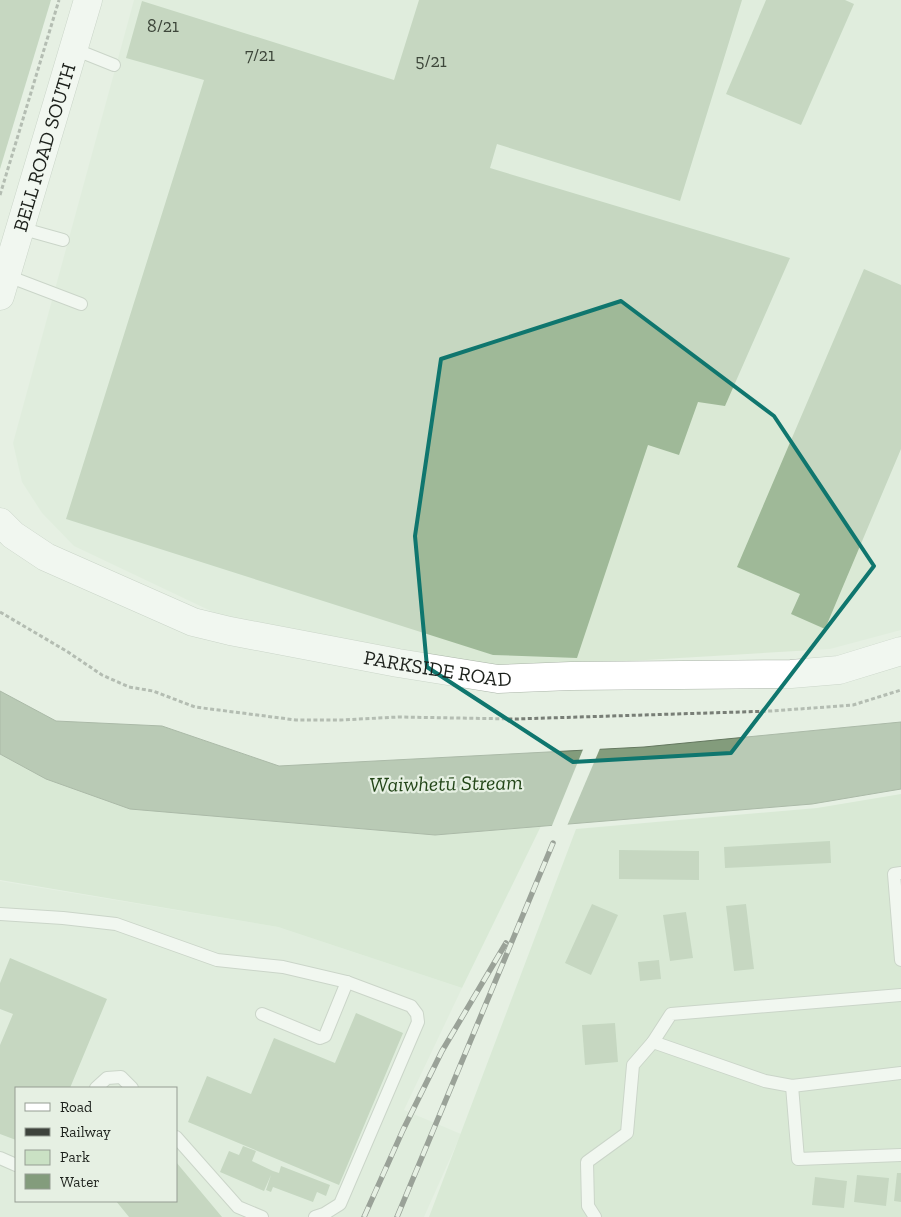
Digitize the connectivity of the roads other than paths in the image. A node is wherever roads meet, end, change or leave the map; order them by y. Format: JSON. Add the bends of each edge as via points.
{"nodes":[{"id":1,"x":88,"y":0,"type":"edge"},
{"id":2,"x":74,"y":49,"type":"junction"},
{"id":3,"x":114,"y":65,"type":"dead end"},
{"id":4,"x":20,"y":228,"type":"junction"},
{"id":5,"x":62,"y":240,"type":"dead end"},
{"id":6,"x":3,"y":285,"type":"edge"},
{"id":7,"x":81,"y":304,"type":"dead end"},
{"id":8,"x":0,"y":522,"type":"edge"},
{"id":9,"x":901,"y":651,"type":"edge"},
{"id":10,"x":901,"y":873,"type":"edge"},
{"id":11,"x":0,"y":914,"type":"edge"},
{"id":12,"x":901,"y":960,"type":"edge"},
{"id":13,"x":347,"y":982,"type":"junction"},
{"id":14,"x":901,"y":995,"type":"edge"},
{"id":15,"x":262,"y":1014,"type":"dead end"},
{"id":16,"x":652,"y":1042,"type":"junction"},
{"id":17,"x":901,"y":1073,"type":"edge"},
{"id":18,"x":792,"y":1086,"type":"junction"},
{"id":19,"x":97,"y":1087,"type":"edge"},
{"id":20,"x":131,"y":1087,"type":"edge"},
{"id":21,"x":178,"y":1139,"type":"edge"},
{"id":22,"x":901,"y":1155,"type":"edge"},
{"id":23,"x":0,"y":1158,"type":"edge"},
{"id":24,"x":15,"y":1165,"type":"edge"},
{"id":25,"x":262,"y":1217,"type":"edge"},
{"id":26,"x":315,"y":1217,"type":"edge"},
{"id":27,"x":595,"y":1217,"type":"edge"}],
"edges":[{"from":1,"to":2,"type":"main road","name":"BELL ROAD SOUTH"},
{"from":2,"to":3,"type":"lane"},
{"from":2,"to":4,"type":"main road","name":"BELL ROAD SOUTH"},
{"from":4,"to":5,"type":"lane"},
{"from":4,"to":6,"type":"main road","name":"BELL ROAD SOUTH"},
{"from":6,"to":7,"type":"lane"},
{"from":8,"to":9,"type":"main road","name":"PARKSIDE ROAD","via":[[46,557],[193,622],[230,632],[498,679],[791,674],[839,670]]},
{"from":10,"to":12,"type":"lane","via":[[894,874]]},
{"from":11,"to":13,"type":"lane","via":[[116,924],[217,960],[283,966]]},
{"from":13,"to":15,"type":"lane","via":[[325,1036],[320,1038]]},
{"from":13,"to":26,"type":"lane","via":[[411,1006],[418,1022],[340,1204]]},
{"from":14,"to":16,"type":"lane","via":[[671,1014]]},
{"from":16,"to":18,"type":"lane","via":[[765,1081]]},
{"from":16,"to":27,"type":"lane","via":[[633,1065],[626,1133],[587,1162],[588,1206]]},
{"from":17,"to":18,"type":"lane"},
{"from":18,"to":22,"type":"lane","via":[[798,1159]]},
{"from":19,"to":20,"type":"lane","via":[[107,1078],[121,1077]]},
{"from":21,"to":25,"type":"lane","via":[[238,1207]]},
{"from":23,"to":24,"type":"lane"}]}
